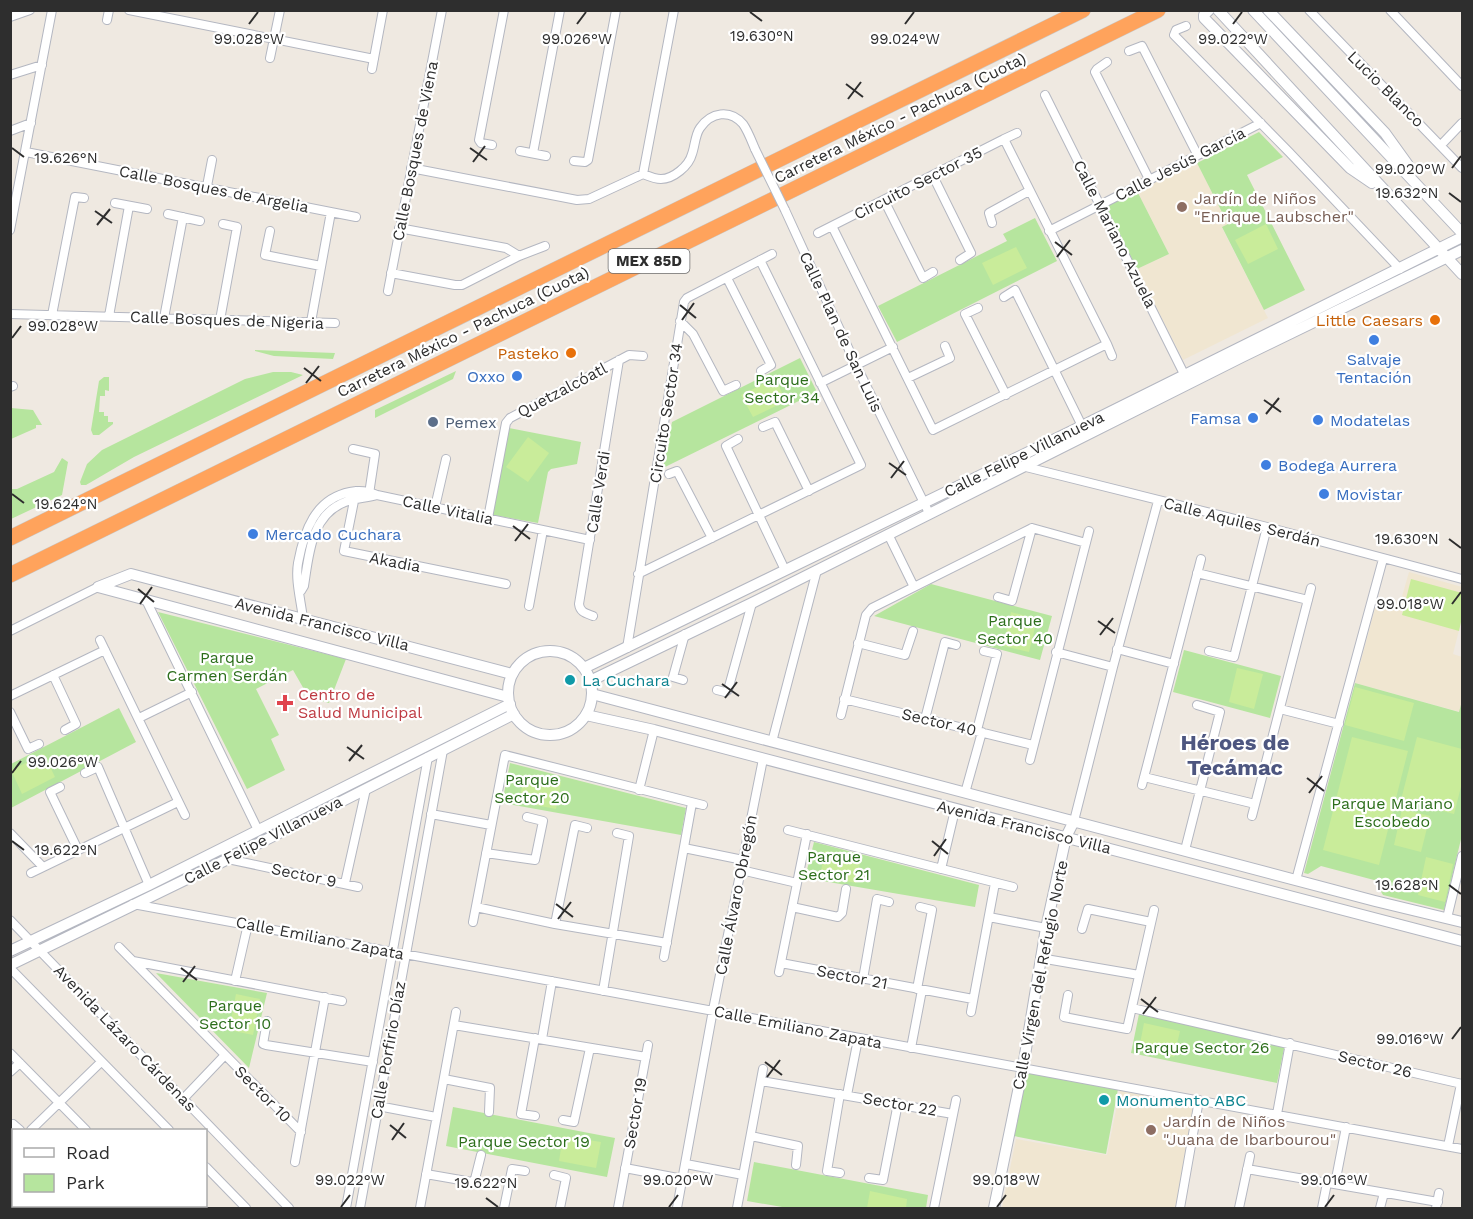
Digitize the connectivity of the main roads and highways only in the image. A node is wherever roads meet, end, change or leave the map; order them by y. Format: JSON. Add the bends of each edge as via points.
{"nodes":[{"id":1,"x":1083,"y":10,"type":"edge"},
{"id":2,"x":1158,"y":10,"type":"edge"},
{"id":3,"x":1209,"y":10,"type":"edge"},
{"id":4,"x":1253,"y":10,"type":"edge"},
{"id":5,"x":1268,"y":10,"type":"edge"},
{"id":6,"x":1221,"y":13,"type":"edge"},
{"id":7,"x":1389,"y":195,"type":"junction"},
{"id":8,"x":1429,"y":195,"type":"junction"},
{"id":9,"x":1462,"y":235,"type":"edge"},
{"id":10,"x":1462,"y":250,"type":"edge"},
{"id":11,"x":1443,"y":254,"type":"junction"},
{"id":12,"x":1462,"y":274,"type":"edge"},
{"id":13,"x":1072,"y":436,"type":"junction"},
{"id":14,"x":926,"y":508,"type":"junction"},
{"id":15,"x":10,"y":538,"type":"edge"},
{"id":16,"x":10,"y":575,"type":"edge"},
{"id":17,"x":584,"y":668,"type":"junction"},
{"id":18,"x":512,"y":674,"type":"junction"},
{"id":19,"x":590,"y":681,"type":"junction"},
{"id":20,"x":592,"y":694,"type":"junction"},
{"id":21,"x":511,"y":705,"type":"junction"},
{"id":22,"x":586,"y":715,"type":"junction"},
{"id":23,"x":1074,"y":822,"type":"junction"},
{"id":24,"x":1066,"y":837,"type":"junction"},
{"id":25,"x":1462,"y":922,"type":"edge"},
{"id":26,"x":1462,"y":941,"type":"edge"},
{"id":27,"x":10,"y":951,"type":"edge"},
{"id":28,"x":10,"y":967,"type":"edge"},
{"id":29,"x":994,"y":1209,"type":"edge"}],
"edges":[{"from":1,"to":15,"type":"highway","name":"Carretera México - Pachuca (Cuota)","number":"MEX 85D"},
{"from":2,"to":16,"type":"highway","name":"Carretera México - Pachuca (Cuota)","number":"MEX 85D"},
{"from":3,"to":7,"type":"main road","via":[[1204,18],[1350,168]]},
{"from":4,"to":8,"type":"main road"},
{"from":5,"to":8,"type":"main road","via":[[1385,133]]},
{"from":6,"to":7,"type":"main road"},
{"from":7,"to":11,"type":"main road"},
{"from":8,"to":9,"type":"main road"},
{"from":9,"to":11,"type":"main road","name":"Calle Felipe Villanueva"},
{"from":10,"to":11,"type":"main road","name":"Calle Felipe Villanueva"},
{"from":11,"to":12,"type":"main road"},
{"from":11,"to":13,"type":"main road","name":"Calle Felipe Villanueva"},
{"from":11,"to":13,"type":"main road","name":"Calle Felipe Villanueva","via":[[1400,269],[1184,374],[1082,426]]},
{"from":13,"to":14,"type":"main road","name":"Calle Felipe Villanueva"},
{"from":13,"to":14,"type":"main road","name":"Calle Felipe Villanueva","via":[[1022,466]]},
{"from":14,"to":17,"type":"main road","name":"Calle Felipe Villanueva","via":[[785,570]]},
{"from":14,"to":19,"type":"main road","name":"Calle Felipe Villanueva","via":[[888,534]]},
{"from":17,"to":18,"type":"main road","via":[[568,655],[547,651],[526,658]]},
{"from":17,"to":19,"type":"main road"},
{"from":18,"to":21,"type":"main road","via":[[508,689]]},
{"from":18,"to":21,"type":"main road","name":"Avenida Francisco Villa","via":[[131,574],[98,587]]},
{"from":19,"to":20,"type":"main road"},
{"from":20,"to":22,"type":"main road"},
{"from":20,"to":23,"type":"main road","name":"Avenida Francisco Villa"},
{"from":21,"to":22,"type":"main road","via":[[530,729],[550,735],[576,726]]},
{"from":21,"to":27,"type":"main road","name":"Calle Felipe Villanueva"},
{"from":21,"to":28,"type":"main road","name":"Calle Felipe Villanueva","via":[[443,750]]},
{"from":22,"to":24,"type":"main road","name":"Avenida Francisco Villa"},
{"from":23,"to":24,"type":"main road","name":"Calle Virgen del Refugio Norte"},
{"from":23,"to":25,"type":"main road","name":"Avenida Francisco Villa"},
{"from":24,"to":26,"type":"main road","name":"Avenida Francisco Villa"},
{"from":24,"to":29,"type":"main road","name":"Calle Virgen del Refugio Norte"}]}
